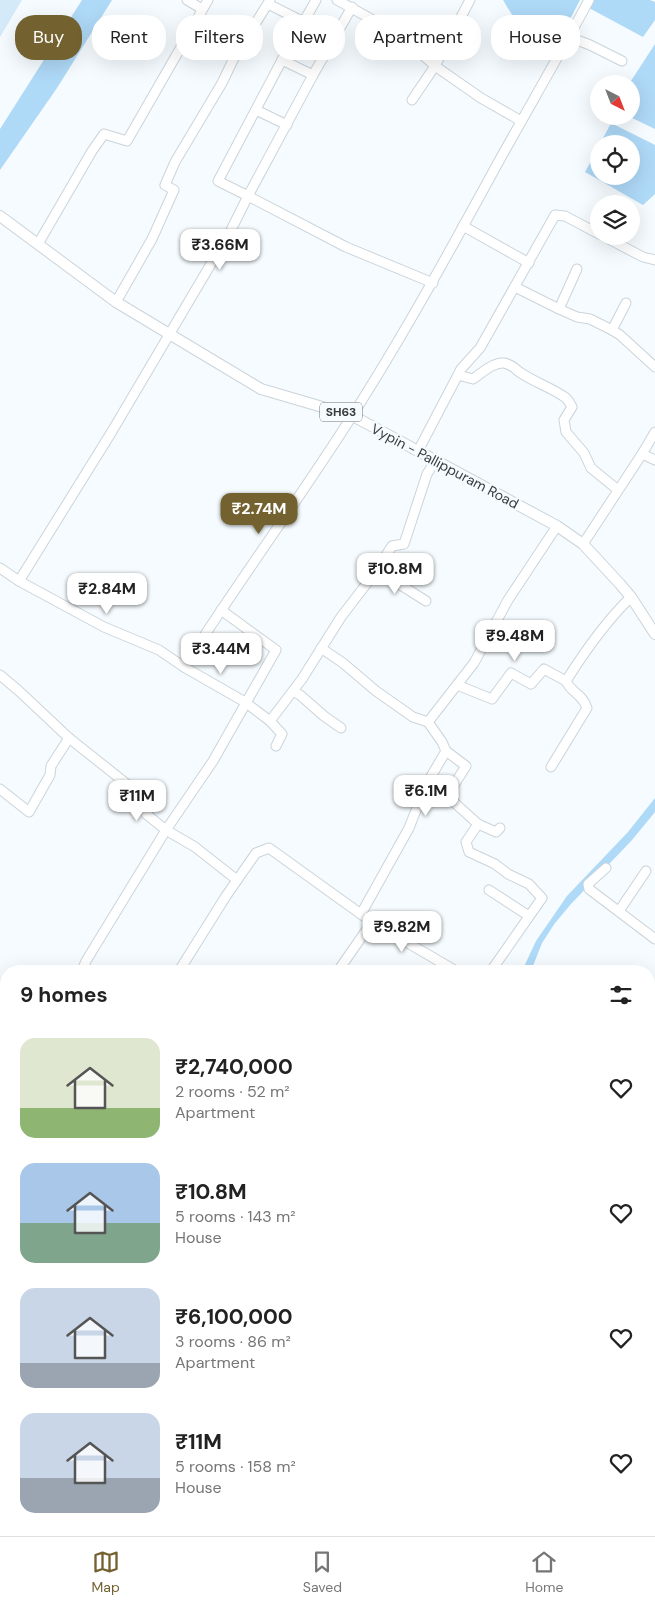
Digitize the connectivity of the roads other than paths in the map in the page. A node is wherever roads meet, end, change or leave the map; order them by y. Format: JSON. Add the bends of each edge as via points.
{"nodes":[{"id":1,"x":187,"y":0,"type":"edge"},
{"id":2,"x":208,"y":0,"type":"edge"},
{"id":3,"x":316,"y":0,"type":"edge"},
{"id":4,"x":337,"y":0,"type":"edge"},
{"id":5,"x":470,"y":0,"type":"edge"},
{"id":6,"x":589,"y":0,"type":"edge"},
{"id":7,"x":269,"y":2,"type":"edge"},
{"id":8,"x":352,"y":7,"type":"junction"},
{"id":9,"x":202,"y":10,"type":"junction"},
{"id":10,"x":199,"y":15,"type":"edge"},
{"id":11,"x":261,"y":15,"type":"edge"},
{"id":12,"x":292,"y":15,"type":"edge"},
{"id":13,"x":308,"y":15,"type":"edge"},
{"id":14,"x":580,"y":17,"type":"edge"},
{"id":15,"x":580,"y":41,"type":"edge"},
{"id":16,"x":176,"y":55,"type":"edge"},
{"id":17,"x":233,"y":60,"type":"edge"},
{"id":18,"x":282,"y":60,"type":"joint"},
{"id":19,"x":556,"y":60,"type":"edge"},
{"id":20,"x":622,"y":61,"type":"dead end"},
{"id":21,"x":435,"y":66,"type":"junction"},
{"id":22,"x":313,"y":75,"type":"junction"},
{"id":23,"x":412,"y":100,"type":"dead end"},
{"id":24,"x":256,"y":110,"type":"junction"},
{"id":25,"x":521,"y":121,"type":"junction"},
{"id":26,"x":287,"y":125,"type":"junction"},
{"id":27,"x":248,"y":196,"type":"junction"},
{"id":28,"x":1,"y":218,"type":"edge"},
{"id":29,"x":463,"y":226,"type":"junction"},
{"id":30,"x":590,"y":229,"type":"edge"},
{"id":31,"x":38,"y":244,"type":"junction"},
{"id":32,"x":620,"y":245,"type":"edge"},
{"id":33,"x":655,"y":260,"type":"edge"},
{"id":34,"x":529,"y":263,"type":"junction"},
{"id":35,"x":578,"y":270,"type":"dead end"},
{"id":36,"x":433,"y":283,"type":"junction"},
{"id":37,"x":516,"y":287,"type":"junction"},
{"id":38,"x":116,"y":302,"type":"junction"},
{"id":39,"x":626,"y":303,"type":"dead end"},
{"id":40,"x":559,"y":309,"type":"junction"},
{"id":41,"x":612,"y":330,"type":"junction"},
{"id":42,"x":169,"y":333,"type":"junction"},
{"id":43,"x":655,"y":367,"type":"edge"},
{"id":44,"x":458,"y":375,"type":"junction"},
{"id":45,"x":352,"y":416,"type":"junction"},
{"id":46,"x":655,"y":432,"type":"edge"},
{"id":47,"x":418,"y":451,"type":"junction"},
{"id":48,"x":642,"y":454,"type":"junction"},
{"id":49,"x":436,"y":460,"type":"junction"},
{"id":50,"x":655,"y":460,"type":"edge"},
{"id":51,"x":618,"y":490,"type":"junction"},
{"id":52,"x":557,"y":526,"type":"junction"},
{"id":53,"x":583,"y":544,"type":"junction"},
{"id":54,"x":0,"y":568,"type":"edge"},
{"id":55,"x":377,"y":570,"type":"junction"},
{"id":56,"x":20,"y":581,"type":"junction"},
{"id":57,"x":632,"y":597,"type":"junction"},
{"id":58,"x":426,"y":601,"type":"dead end"},
{"id":59,"x":221,"y":610,"type":"junction"},
{"id":60,"x":655,"y":634,"type":"edge"},
{"id":61,"x":321,"y":648,"type":"junction"},
{"id":62,"x":184,"y":667,"type":"junction"},
{"id":63,"x":0,"y":675,"type":"edge"},
{"id":64,"x":566,"y":681,"type":"junction"},
{"id":65,"x":457,"y":685,"type":"junction"},
{"id":66,"x":292,"y":691,"type":"junction"},
{"id":67,"x":245,"y":702,"type":"junction"},
{"id":68,"x":270,"y":721,"type":"junction"},
{"id":69,"x":428,"y":722,"type":"junction"},
{"id":70,"x":341,"y":728,"type":"dead end"},
{"id":71,"x":69,"y":738,"type":"junction"},
{"id":72,"x":276,"y":746,"type":"dead end"},
{"id":73,"x":446,"y":751,"type":"junction"},
{"id":74,"x":551,"y":767,"type":"dead end"},
{"id":75,"x":0,"y":789,"type":"edge"},
{"id":76,"x":478,"y":824,"type":"junction"},
{"id":77,"x":500,"y":828,"type":"dead end"},
{"id":78,"x":166,"y":830,"type":"junction"},
{"id":79,"x":606,"y":868,"type":"dead end"},
{"id":80,"x":646,"y":871,"type":"dead end"},
{"id":81,"x":237,"y":880,"type":"junction"},
{"id":82,"x":489,"y":890,"type":"dead end"},
{"id":83,"x":619,"y":912,"type":"junction"},
{"id":84,"x":361,"y":914,"type":"junction"},
{"id":85,"x":529,"y":916,"type":"junction"},
{"id":86,"x":372,"y":922,"type":"junction"},
{"id":87,"x":655,"y":939,"type":"edge"},
{"id":88,"x":84,"y":965,"type":"edge"},
{"id":89,"x":183,"y":965,"type":"edge"},
{"id":90,"x":342,"y":965,"type":"edge"},
{"id":91,"x":446,"y":965,"type":"edge"},
{"id":92,"x":496,"y":965,"type":"edge"}],
"edges":[{"from":1,"to":9,"type":"street"},
{"from":2,"to":9,"type":"street"},
{"from":3,"to":13,"type":"street"},
{"from":4,"to":8,"type":"street"},
{"from":5,"to":21,"type":"street"},
{"from":6,"to":14,"type":"street"},
{"from":7,"to":11,"type":"street"},
{"from":7,"to":12,"type":"street"},
{"from":8,"to":21,"type":"street","via":[[400,35]]},
{"from":8,"to":22,"type":"street"},
{"from":9,"to":10,"type":"street"},
{"from":15,"to":20,"type":"street"},
{"from":16,"to":31,"type":"street","via":[[127,141],[104,134]]},
{"from":17,"to":38,"type":"street","via":[[175,162],[165,185],[174,190],[152,239]]},
{"from":18,"to":22,"type":"street"},
{"from":18,"to":24,"type":"street"},
{"from":19,"to":25,"type":"street"},
{"from":21,"to":23,"type":"street"},
{"from":21,"to":25,"type":"street"},
{"from":22,"to":26,"type":"street"},
{"from":24,"to":26,"type":"street"},
{"from":24,"to":27,"type":"street","via":[[218,180]]},
{"from":25,"to":29,"type":"street"},
{"from":26,"to":27,"type":"street"},
{"from":27,"to":36,"type":"street","via":[[346,247]]},
{"from":27,"to":42,"type":"street"},
{"from":28,"to":31,"type":"main road","name":"Vypin - Pallippuram Road","number":"SH63"},
{"from":29,"to":34,"type":"street"},
{"from":29,"to":36,"type":"street"},
{"from":30,"to":34,"type":"street","via":[[565,216],[554,215]]},
{"from":31,"to":38,"type":"main road","name":"Vypin - Pallippuram Road","number":"SH63"},
{"from":32,"to":33,"type":"street"},
{"from":34,"to":37,"type":"street"},
{"from":35,"to":40,"type":"street"},
{"from":36,"to":45,"type":"street"},
{"from":37,"to":40,"type":"street"},
{"from":37,"to":44,"type":"street","via":[[480,348]]},
{"from":38,"to":42,"type":"main road","name":"Vypin - Pallippuram Road","number":"SH63"},
{"from":39,"to":41,"type":"street"},
{"from":40,"to":41,"type":"street"},
{"from":41,"to":43,"type":"street"},
{"from":42,"to":45,"type":"main road","name":"Vypin - Pallippuram Road","number":"SH63","via":[[261,389]]},
{"from":42,"to":56,"type":"street"},
{"from":44,"to":47,"type":"street"},
{"from":44,"to":51,"type":"street","via":[[473,379],[504,363],[564,397],[572,407],[564,420],[566,432],[584,453],[591,468]]},
{"from":45,"to":47,"type":"main road","name":"Vypin - Pallippuram Road","number":"SH63"},
{"from":45,"to":59,"type":"street"},
{"from":46,"to":48,"type":"street"},
{"from":47,"to":49,"type":"main road","name":"Vypin - Pallippuram Road","number":"SH63"},
{"from":48,"to":50,"type":"street"},
{"from":48,"to":51,"type":"street"},
{"from":49,"to":52,"type":"main road","name":"Vypin - Pallippuram Road","number":"SH63"},
{"from":49,"to":55,"type":"street","via":[[427,474],[404,544],[392,546]]},
{"from":51,"to":53,"type":"street"},
{"from":52,"to":53,"type":"main road","name":"Vypin - Pallippuram Road","number":"SH63"},
{"from":52,"to":65,"type":"street","via":[[508,600],[474,663]]},
{"from":53,"to":57,"type":"main road","name":"Vypin - Pallippuram Road","number":"SH63"},
{"from":54,"to":56,"type":"street"},
{"from":55,"to":58,"type":"street"},
{"from":55,"to":61,"type":"street"},
{"from":56,"to":62,"type":"street","via":[[104,627],[159,650]]},
{"from":57,"to":60,"type":"main road","name":"Vypin - Pallippuram Road","number":"SH63"},
{"from":57,"to":64,"type":"street","via":[[592,641]]},
{"from":59,"to":62,"type":"street"},
{"from":59,"to":67,"type":"street","via":[[276,650]]},
{"from":61,"to":66,"type":"street"},
{"from":61,"to":69,"type":"street","via":[[413,717]]},
{"from":62,"to":67,"type":"street"},
{"from":63,"to":71,"type":"street"},
{"from":64,"to":65,"type":"street","via":[[544,669],[531,684],[511,673],[492,699]]},
{"from":64,"to":74,"type":"street","via":[[569,688],[584,698],[588,708]]},
{"from":65,"to":69,"type":"street"},
{"from":66,"to":68,"type":"street"},
{"from":66,"to":70,"type":"street"},
{"from":67,"to":68,"type":"street"},
{"from":67,"to":78,"type":"street","via":[[213,761]]},
{"from":68,"to":72,"type":"street","via":[[282,734]]},
{"from":69,"to":73,"type":"street"},
{"from":71,"to":75,"type":"street","via":[[51,766],[50,775],[29,812]]},
{"from":71,"to":78,"type":"street","via":[[152,804],[146,814]]},
{"from":73,"to":76,"type":"street","via":[[466,766],[447,796]]},
{"from":73,"to":84,"type":"street","via":[[426,785],[409,828]]},
{"from":76,"to":77,"type":"street","via":[[496,832]]},
{"from":76,"to":85,"type":"street","via":[[466,842],[469,852],[529,884],[542,898]]},
{"from":78,"to":81,"type":"street","via":[[195,847]]},
{"from":78,"to":88,"type":"street"},
{"from":79,"to":83,"type":"street","via":[[588,884],[589,889]]},
{"from":80,"to":83,"type":"street"},
{"from":81,"to":84,"type":"street","via":[[256,853],[269,848]]},
{"from":81,"to":89,"type":"street"},
{"from":82,"to":85,"type":"street"},
{"from":83,"to":87,"type":"street"},
{"from":84,"to":86,"type":"street"},
{"from":85,"to":92,"type":"street"},
{"from":86,"to":90,"type":"street"},
{"from":86,"to":91,"type":"street"}]}
